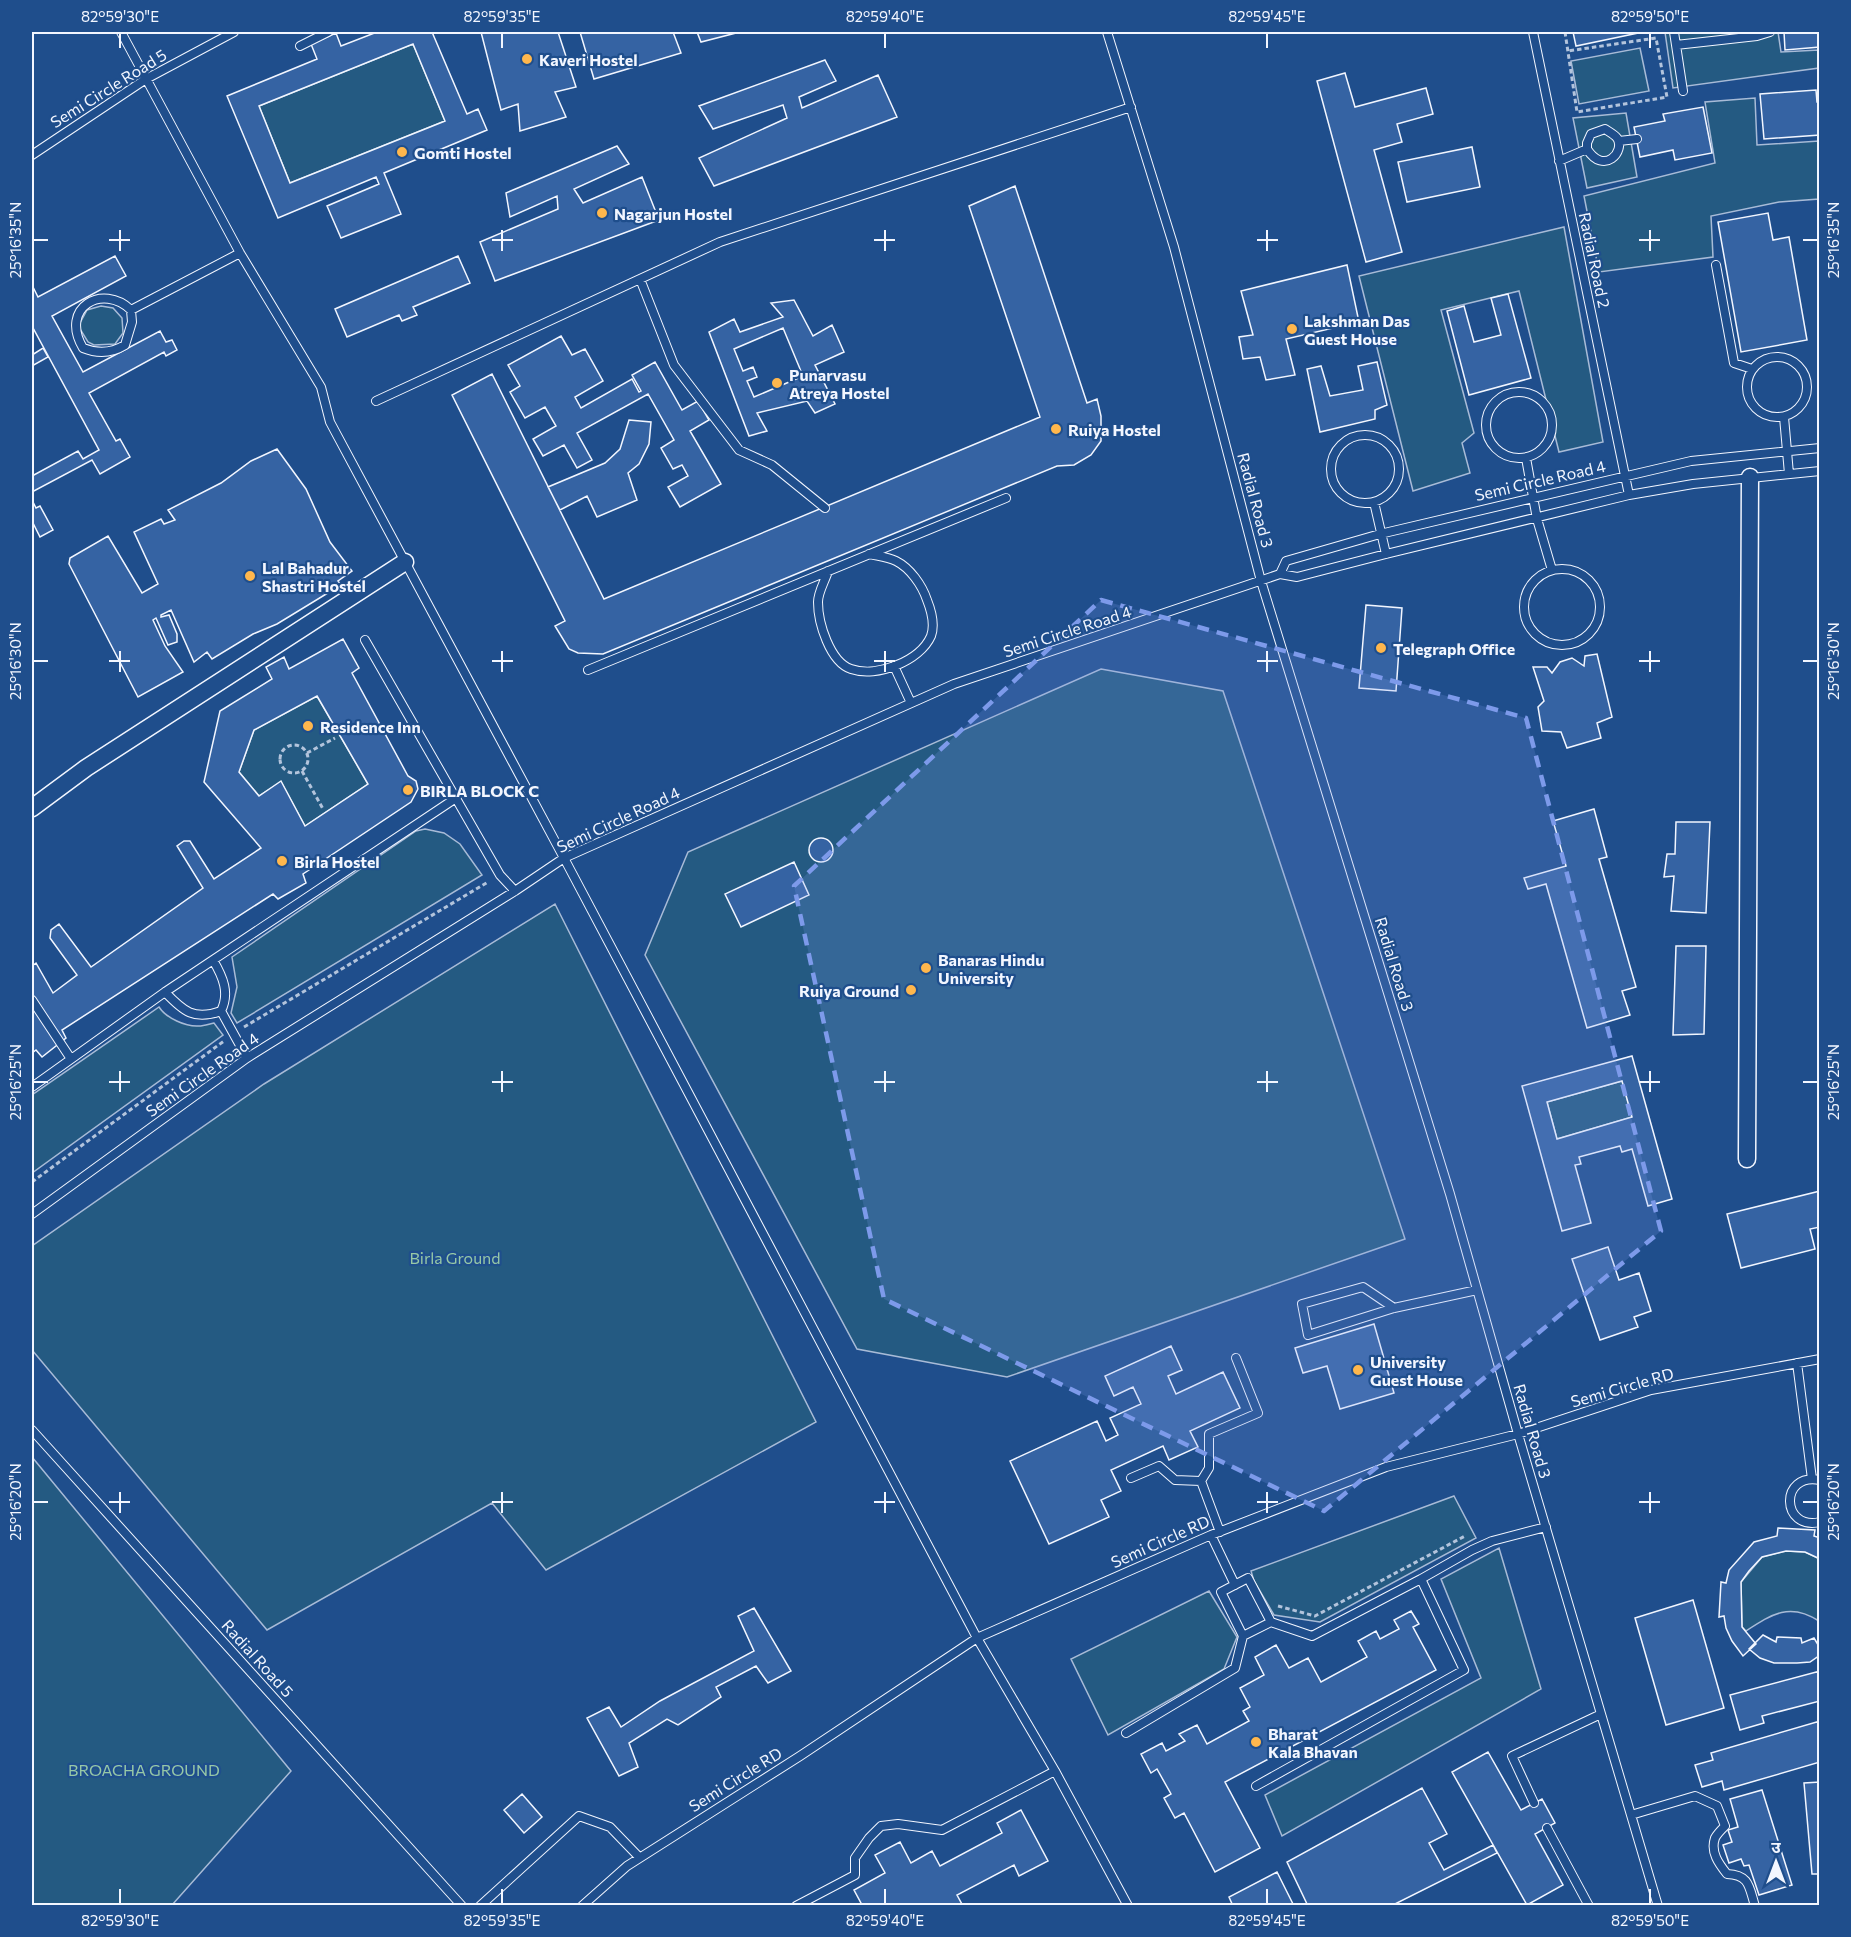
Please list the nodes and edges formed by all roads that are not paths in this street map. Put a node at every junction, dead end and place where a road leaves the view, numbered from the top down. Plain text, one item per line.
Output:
1 (121, 32) edge
2 (234, 32) edge
3 (328, 32) edge
4 (1107, 32) edge
5 (1533, 32) edge
6 (1674, 32) edge
7 (1770, 32) edge
8 (1676, 45) junction
9 (300, 46) dead end
10 (146, 79) junction
11 (1683, 91) dead end
12 (1131, 107) junction
13 (1636, 139) dead end
14 (1619, 141) junction
15 (1587, 149) junction
16 (32, 155) edge
17 (1559, 161) junction
18 (240, 254) junction
19 (1716, 265) dead end
20 (640, 279) junction
21 (131, 310) junction
22 (1752, 369) junction
23 (376, 401) dead end
24 (1784, 417) junction
25 (1820, 448) edge
26 (1787, 452) junction
27 (1526, 458) junction
28 (1820, 471) edge
29 (1789, 474) junction
30 (1625, 476) junction
31 (1750, 477) junction
32 (1629, 495) junction
33 (1532, 497) junction
34 (1006, 498) dead end
35 (1374, 502) junction
36 (825, 508) dead end
37 (1537, 519) junction
38 (1380, 534) junction
39 (869, 554) junction
40 (1386, 554) junction
41 (405, 562) junction
42 (1552, 570) junction
43 (828, 572) junction
44 (1280, 574) junction
45 (1262, 581) junction
46 (365, 640) dead end
47 (894, 666) junction
48 (588, 670) dead end
49 (911, 704) junction
50 (456, 798) junction
51 (32, 808) edge
52 (564, 858) junction
53 (515, 891) junction
54 (213, 960) junction
55 (165, 992) junction
56 (32, 1000) edge
57 (220, 1011) junction
58 (247, 1058) junction
59 (71, 1059) junction
60 (32, 1087) edge
61 (1748, 1159) dead end
62 (32, 1214) edge
63 (1477, 1290) junction
64 (1394, 1308) junction
65 (1236, 1358) dead end
66 (1820, 1359) edge
67 (1797, 1363) junction
68 (32, 1430) edge
69 (1518, 1434) junction
70 (1131, 1478) dead end
71 (1816, 1480) edge
72 (1201, 1481) junction
73 (1820, 1522) edge
74 (1546, 1527) junction
75 (1215, 1533) junction
76 (1421, 1579) junction
77 (1235, 1585) junction
78 (1271, 1622) junction
79 (1243, 1636) junction
80 (977, 1638) junction
81 (1601, 1714) junction
82 (1126, 1732) dead end
83 (1055, 1771) junction
84 (1256, 1786) dead end
85 (1534, 1803) dead end
86 (1631, 1815) junction
87 (1547, 1828) dead end
88 (639, 1857) junction
89 (462, 1905) edge
90 (480, 1905) edge
91 (582, 1905) edge
92 (796, 1905) edge
93 (1128, 1905) edge
94 (1589, 1905) edge
95 (1658, 1905) edge
96 (1755, 1905) edge

1 - 10 lane
2 - 10 lane, Semi Circle Road 5
3 - 9 lane
4 - 12 lane, Radial Road 3
5 - 17 lane, Radial Road 2
6 - 8 lane
7 - 8 lane
8 - 11 lane
10 - 16 lane, Semi Circle Road 5
10 - 18 lane
12 - 20 lane
12 - 45 lane, Radial Road 3
13 - 14 lane
14 - 15 lane
14 - 15 lane
15 - 17 lane
17 - 30 lane, Radial Road 2
18 - 21 lane
18 - 41 lane
19 - 22 lane
20 - 23 lane
20 - 36 lane
21 - 21 lane
22 - 24 lane
22 - 24 lane
24 - 26 lane
25 - 26 lane, Semi Circle Road 4
26 - 29 lane
26 - 30 lane, Semi Circle Road 4
27 - 27 lane
27 - 33 lane
28 - 29 lane, Semi Circle Road 4
29 - 31 lane, Semi Circle Road 4
30 - 32 lane, Radial Road 2
30 - 33 lane, Semi Circle Road 4
31 - 32 lane, Semi Circle Road 4
31 - 61 street
32 - 37 lane, Semi Circle Road 4
33 - 37 lane
33 - 38 lane, Semi Circle Road 4
34 - 39 lane
35 - 35 lane
35 - 38 lane
37 - 40 lane, Semi Circle Road 4
37 - 42 lane
38 - 40 lane
38 - 44 lane, Semi Circle Road 4
39 - 43 lane
39 - 47 lane
40 - 44 lane, Semi Circle Road 4
41 - 51 street
41 - 52 lane
42 - 42 lane
43 - 47 lane
43 - 48 lane
44 - 45 lane, Semi Circle Road 4
45 - 49 lane, Semi Circle Road 4
45 - 63 lane, Radial Road 3
46 - 50 lane
47 - 49 lane
49 - 52 lane, Semi Circle Road 4
50 - 53 lane
50 - 54 lane
52 - 53 lane, Semi Circle Road 4
52 - 80 lane
53 - 58 lane, Semi Circle Road 4
54 - 55 lane
54 - 57 lane
55 - 57 lane
55 - 59 lane
56 - 59 lane
57 - 58 lane
58 - 62 lane, Semi Circle Road 4
59 - 60 lane
63 - 64 lane
63 - 69 lane, Radial Road 3
64 - 64 lane
65 - 72 lane
66 - 67 lane, Semi Circle RD
67 - 69 lane, Semi Circle RD
67 - 71 lane
68 - 89 lane, Radial Road 5
69 - 74 lane, Radial Road 3
69 - 75 lane, Semi Circle RD
70 - 72 lane
71 - 73 lane
72 - 75 lane
74 - 76 lane
74 - 81 lane, Radial Road 3
75 - 77 lane
75 - 80 lane, Semi Circle RD
76 - 78 lane
76 - 84 lane
77 - 78 lane
77 - 79 lane
78 - 79 lane
79 - 82 lane
80 - 83 lane
80 - 88 lane, Semi Circle RD
81 - 85 lane
81 - 86 lane, Radial Road 3
83 - 92 lane
83 - 93 lane
86 - 95 lane, Radial Road 3
86 - 96 lane
87 - 94 lane
88 - 90 lane
88 - 91 lane, Semi Circle RD

